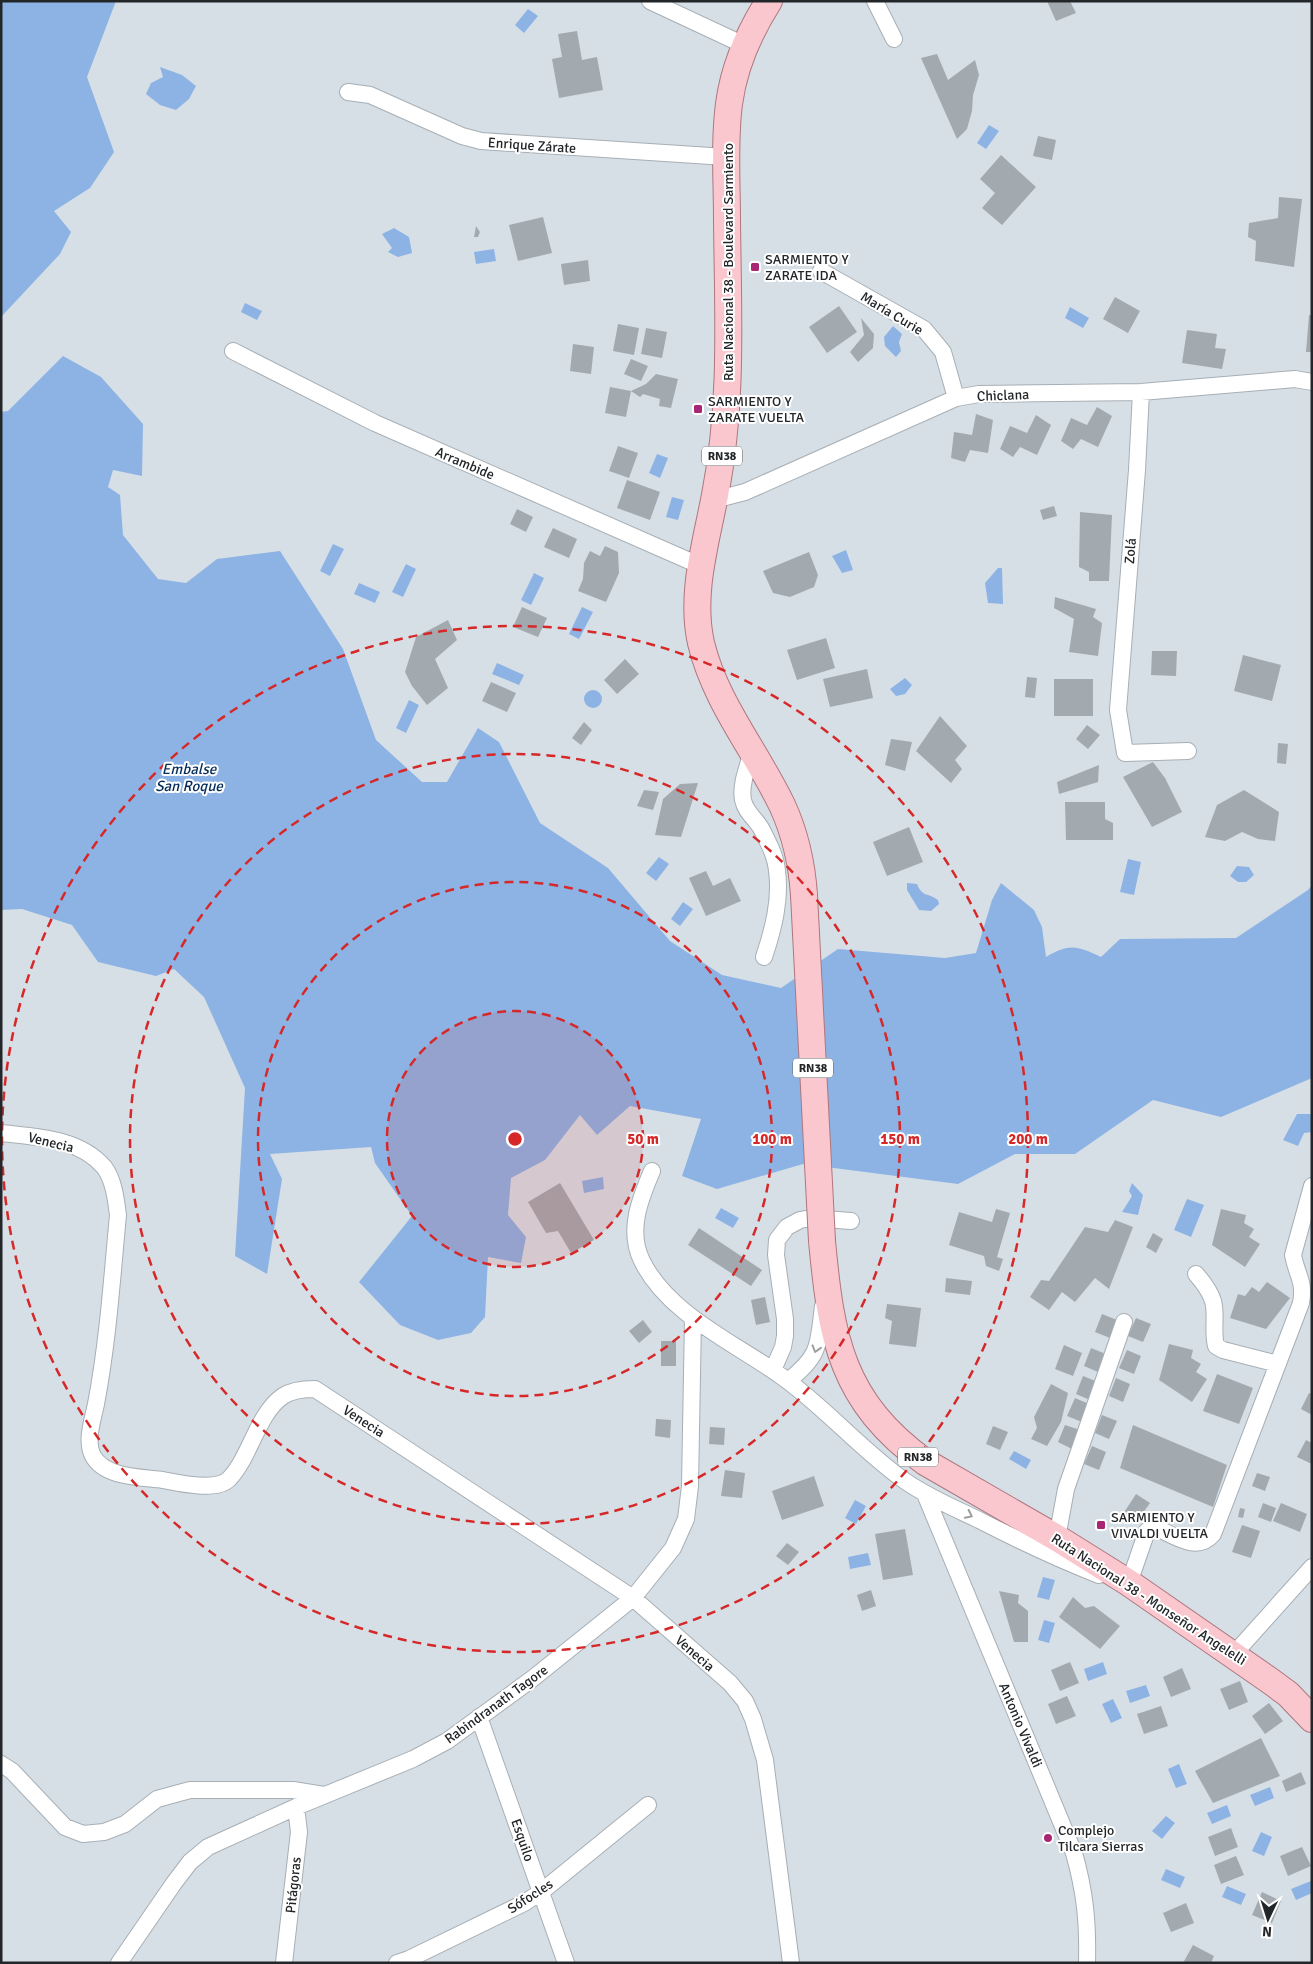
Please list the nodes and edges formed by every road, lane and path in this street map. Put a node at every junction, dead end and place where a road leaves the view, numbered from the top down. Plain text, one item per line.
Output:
1 (650, 1) edge
2 (769, 1) edge
3 (875, 1) edge
4 (894, 39) dead end
5 (744, 46) junction
6 (348, 92) dead end
7 (726, 158) junction
8 (821, 271) dead end
9 (234, 351) dead end
10 (1312, 382) edge
11 (1140, 392) junction
12 (956, 398) junction
13 (714, 500) junction
14 (701, 566) junction
15 (1188, 751) dead end
16 (752, 752) junction
17 (804, 895) joint
18 (764, 957) dead end
19 (1, 1133) edge
20 (652, 1171) dead end
21 (1312, 1186) edge
22 (851, 1221) dead end
23 (1196, 1274) dead end
24 (826, 1284) junction
25 (693, 1318) junction
26 (1124, 1322) dead end
27 (1278, 1364) junction
28 (773, 1370) junction
29 (788, 1381) junction
30 (925, 1494) junction
31 (1058, 1538) junction
32 (1312, 1567) edge
33 (1136, 1587) junction
34 (633, 1598) junction
35 (1234, 1654) junction
36 (479, 1718) junction
37 (1312, 1719) edge
38 (1, 1764) edge
39 (324, 1795) junction
40 (648, 1805) dead end
41 (296, 1807) junction
42 (541, 1892) junction
43 (122, 1961) edge
44 (284, 1963) edge
45 (397, 1963) edge
46 (566, 1963) edge
47 (791, 1963) edge
48 (1087, 1963) edge

1 - 5 street
2 - 5 main road, Ruta Nacional 38 - Boulevard Sarmiento / RN38
3 - 4 street
5 - 7 main road, Ruta Nacional 38 - Boulevard Sarmiento / RN38
6 - 7 street, Enrique Zárate
7 - 13 main road, Ruta Nacional 38 - Boulevard Sarmiento / RN38
8 - 12 street, María Curie
9 - 14 street, Arrambide
10 - 11 street, Chiclana
11 - 12 street, Chiclana
11 - 15 street, Zolá
12 - 13 street, Chiclana
13 - 14 main road, Ruta Nacional 38 - Boulevard Sarmiento / RN38
14 - 16 main road, Ruta Nacional 38 - Boulevard Sarmiento / RN38
16 - 17 main road, Ruta Nacional 38 - Boulevard Sarmiento / RN38
16 - 18 street
17 - 24 main road, Ruta Nacional 38 - Monseñor Angelelli / RN38, bridge
19 - 34 street, Venecia
20 - 25 street
21 - 27 street
22 - 28 street
23 - 27 street
24 -> 29 street
24 - 31 main road, Ruta Nacional 38 - Monseñor Angelelli / RN38
25 - 28 street
25 - 34 street, Rabindranath Tagore
26 - 31 street
27 - 33 street
28 - 29 street
29 - 30 street
30 -> 33 street
30 - 48 street, Antonio Vivaldi
31 - 33 main road, Ruta Nacional 38 - Monseñor Angelelli / RN38
32 - 35 street
33 - 35 main road, Ruta Nacional 38 - Monseñor Angelelli / RN38
34 - 36 street, Rabindranath Tagore
34 - 47 street, Venecia
35 - 37 main road, Ruta Nacional 38 - Monseñor Angelelli / RN38
36 - 39 street, Rabindranath Tagore
36 - 42 street, Esquilo
38 - 39 street
39 - 41 street, Rabindranath Tagore
40 - 42 street, Sófocles
41 - 43 street, Rabindranath Tagore
41 - 44 street, Pitágoras
42 - 45 street, Sófocles
42 - 46 street, Esquilo

